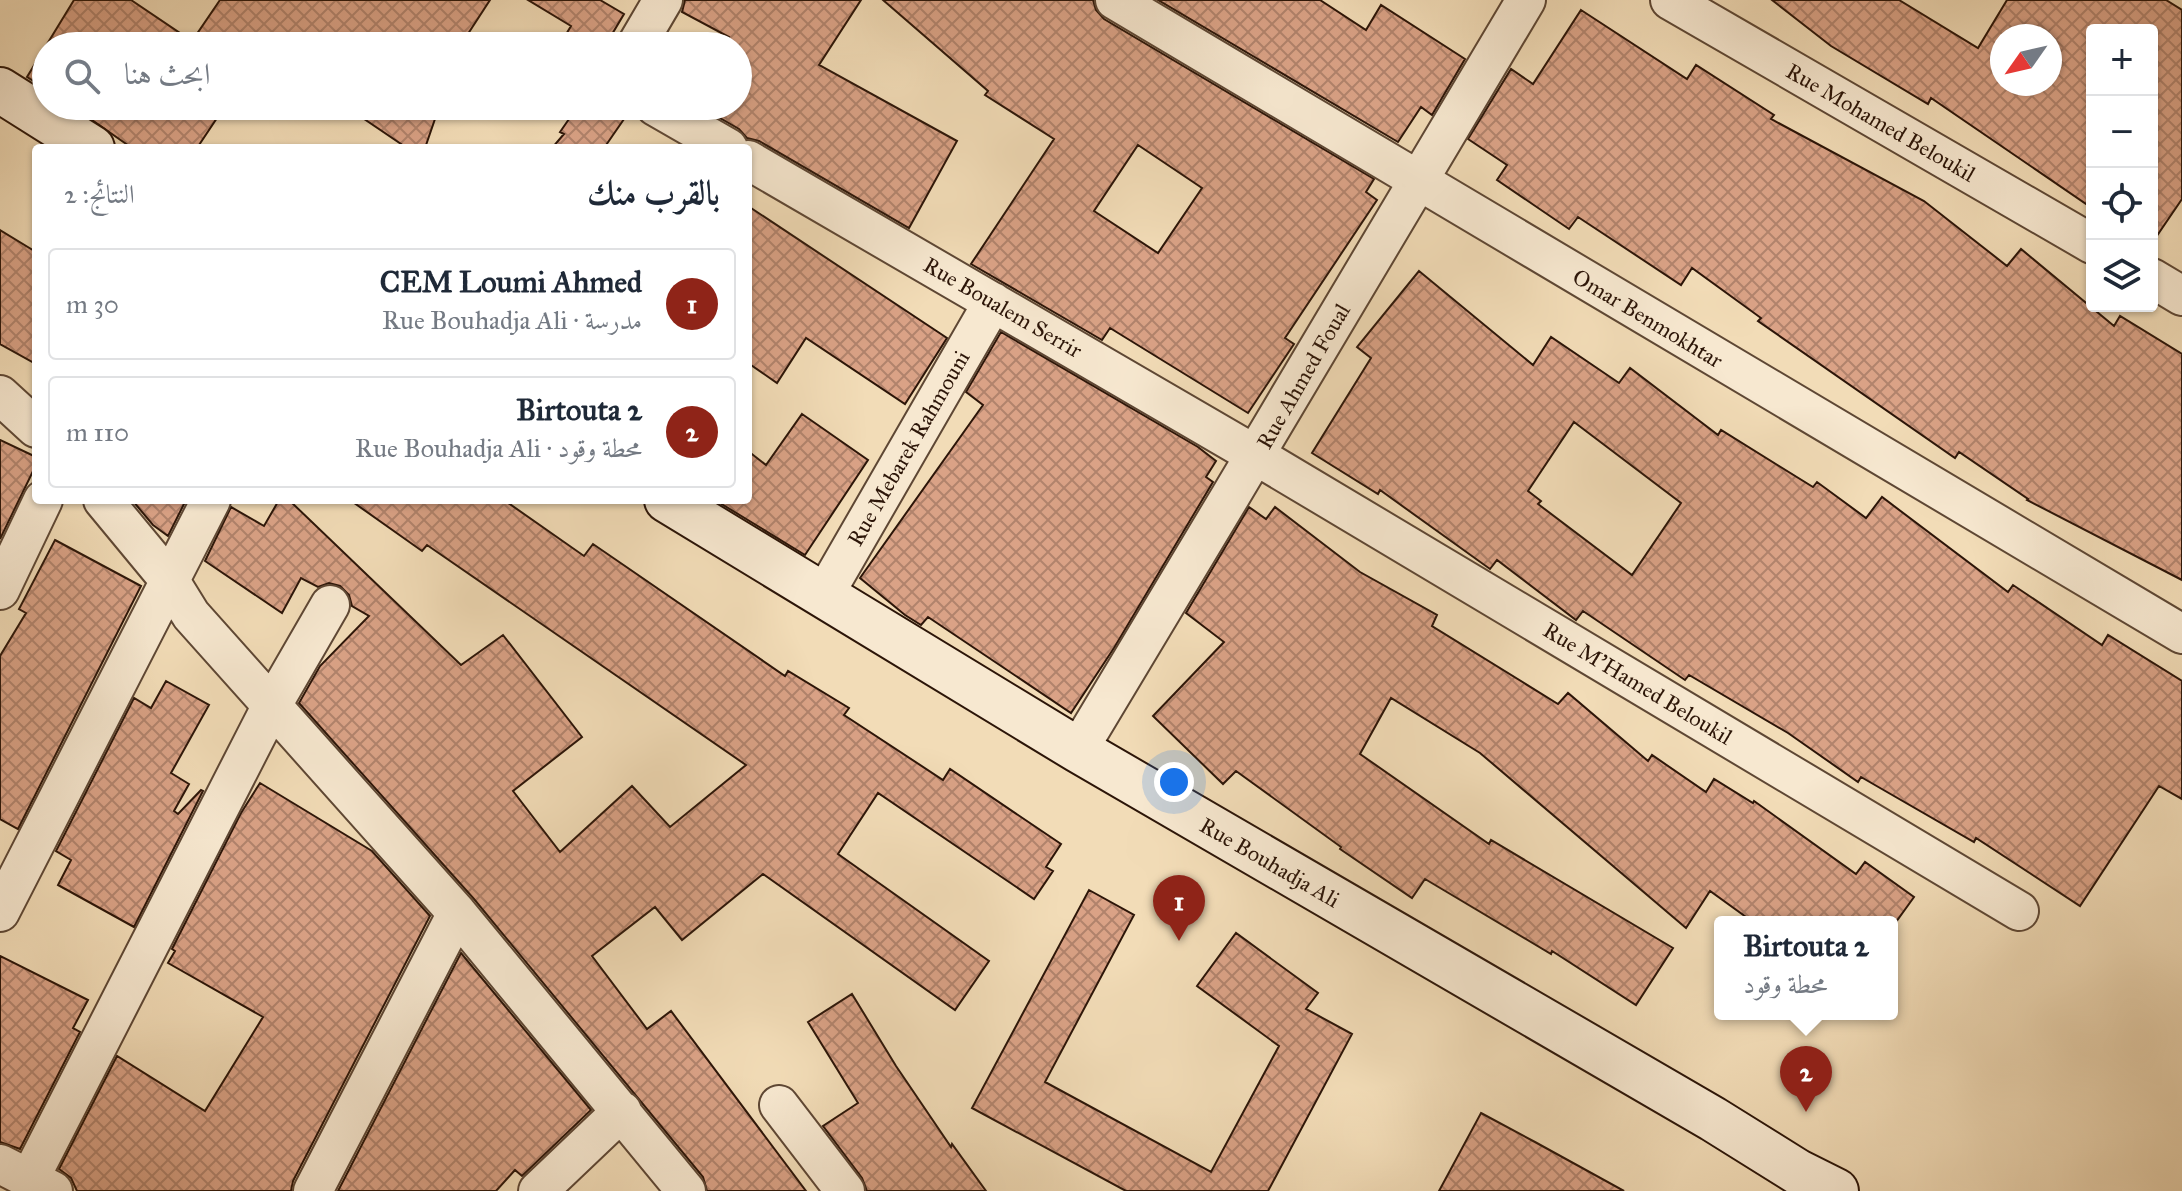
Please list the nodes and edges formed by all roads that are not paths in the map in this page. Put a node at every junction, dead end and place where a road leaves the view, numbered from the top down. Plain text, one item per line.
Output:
1 (663, 0) edge
2 (1115, 0) edge
3 (1526, 0) edge
4 (1670, 0) edge
5 (644, 32) edge
6 (0, 90) edge
7 (32, 110) edge
8 (48, 120) edge
9 (679, 120) edge
10 (86, 144) edge
11 (721, 144) edge
12 (752, 162) edge
13 (1417, 180) junction
14 (2086, 241) edge
15 (2158, 282) edge
16 (2182, 296) edge
17 (993, 302) junction
18 (0, 395) edge
19 (32, 424) edge
20 (1257, 456) junction
21 (40, 504) edge
22 (106, 504) edge
23 (209, 504) edge
24 (674, 504) edge
25 (11, 539) edge
26 (170, 581) junction
27 (0, 590) edge
28 (824, 595) junction
29 (330, 605) dead end
30 (2182, 634) edge
31 (271, 707) junction
32 (1078, 750) junction
33 (2019, 911) dead end
34 (0, 912) edge
35 (457, 913) junction
36 (779, 1105) dead end
37 (622, 1111) junction
38 (28, 1177) edge
39 (1792, 1181) edge
40 (313, 1191) edge
41 (538, 1191) edge
42 (686, 1191) edge
43 (845, 1191) edge
44 (1836, 1191) edge

1 - 5 street
2 - 13 street, Omar Benmokhtar
3 - 13 street, Rue Ahmed Foual
4 - 14 street, Rue Mohamed Beloukil
6 - 7 main road
8 - 10 main road
9 - 11 street
12 - 17 street, Rue Boualem Serrir
13 - 20 street, Rue Ahmed Foual
13 - 30 street, Omar Benmokhtar
15 - 16 street
17 - 20 street, Rue Boualem Serrir
17 - 28 street, Rue Mebarek Rahmouni
18 - 19 street
20 - 32 street, Rue Ahmed Foual
20 - 33 street, Rue M'Hamed Beloukil
21 - 25 street
22 - 26 street
23 - 26 street
24 - 28 main road, Rue Bouhadja Ali
25 - 27 street
26 - 31 street
26 - 34 street
28 - 32 main road, Rue Bouhadja Ali
29 - 31 street
31 - 35 street
31 - 38 street
32 - 39 main road, Rue Bouhadja Ali
35 - 37 street
35 - 40 street
36 - 43 street
37 - 41 street
37 - 42 street
39 - 44 main road, Rue Bouhadja Ali

